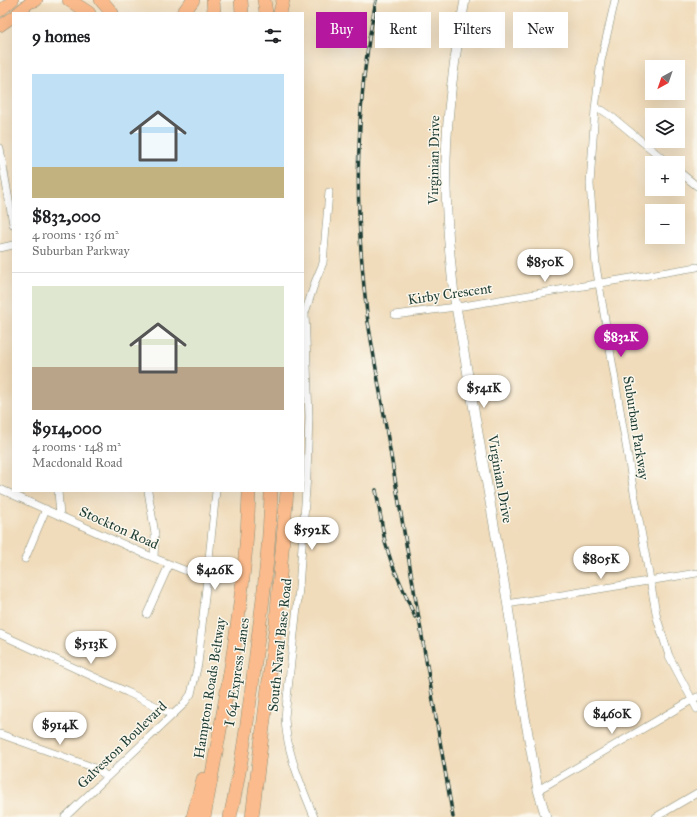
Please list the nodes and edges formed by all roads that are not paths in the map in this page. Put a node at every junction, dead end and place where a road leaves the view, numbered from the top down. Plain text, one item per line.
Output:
1 (13, 0) edge
2 (34, 0) edge
3 (69, 0) edge
4 (82, 0) edge
5 (101, 0) edge
6 (193, 0) edge
7 (212, 0) edge
8 (240, 0) edge
9 (264, 0) edge
10 (283, 0) edge
11 (465, 0) edge
12 (616, 0) edge
13 (0, 11) edge
14 (19, 12) edge
15 (88, 12) edge
16 (89, 12) edge
17 (111, 12) edge
18 (184, 12) edge
19 (214, 12) edge
20 (242, 12) edge
21 (266, 12) edge
22 (280, 12) edge
23 (12, 18) edge
24 (0, 26) edge
25 (595, 109) junction
26 (0, 148) edge
27 (660, 156) edge
28 (685, 177) edge
29 (697, 186) edge
30 (329, 192) dead end
31 (12, 218) edge
32 (12, 245) edge
33 (0, 248) edge
34 (697, 267) edge
35 (599, 283) junction
36 (456, 307) junction
37 (395, 315) dead end
38 (0, 489) edge
39 (58, 492) edge
40 (148, 492) edge
41 (216, 492) edge
42 (249, 492) edge
43 (271, 492) edge
44 (287, 492) edge
45 (46, 509) junction
46 (60, 516) junction
47 (154, 558) junction
48 (25, 559) dead end
49 (244, 561) junction
50 (169, 564) junction
51 (697, 573) edge
52 (207, 579) junction
53 (650, 581) junction
54 (507, 604) junction
55 (147, 614) dead end
56 (0, 634) edge
57 (694, 698) edge
58 (697, 709) edge
59 (172, 714) junction
60 (0, 734) edge
61 (244, 738) junction
62 (107, 777) junction
63 (538, 790) junction
64 (697, 793) edge
65 (69, 816) edge
66 (193, 817) edge
67 (204, 817) edge
68 (227, 817) edge
69 (230, 817) edge
70 (252, 817) edge
71 (314, 817) edge
72 (546, 817) edge
73 (656, 817) edge

1 - 13 main road
2 - 14 main road
3 - 15 highway
4 - 16 highway
5 - 17 highway
6 - 18 highway
7 - 19 highway
8 - 20 highway
9 - 21 highway
10 - 22 highway
11 - 36 street, Virginian Drive
12 - 25 street, Suburban Parkway
23 - 24 main road
25 - 27 street
25 - 35 street, Suburban Parkway
26 - 31 street
28 - 29 street
30 - 71 street, South Naval Base Road
32 - 33 street
34 - 35 street, Kirby Crescent
35 - 36 street, Kirby Crescent
35 - 53 street, Suburban Parkway
36 - 37 street, Kirby Crescent
36 - 54 street, Virginian Drive
38 - 45 street, Stockton Road
39 - 46 street
40 - 47 street
41 - 52 street
42 - 49 highway, Hampton Roads Beltway
43 - 61 highway, I 64 Express Lanes
44 - 70 highway
45 - 46 street, Stockton Road
45 - 48 street
46 - 47 street, Stockton Road
47 - 50 street, Stockton Road
49 - 66 highway
49 - 67 highway, Hampton Roads Beltway
50 - 52 street, Stockton Road
50 - 55 street
51 - 53 street
52 - 59 street, Galveston Boulevard
53 - 54 street
53 - 57 street, Suburban Parkway
54 - 63 street, Virginian Drive
56 - 59 street
57 - 58 street, Suburban Parkway
57 - 63 street
59 - 62 street, Galveston Boulevard
60 - 62 street
61 - 68 highway
61 - 69 highway
62 - 65 street, Galveston Boulevard
63 - 72 street, Virginian Drive
64 - 73 street

